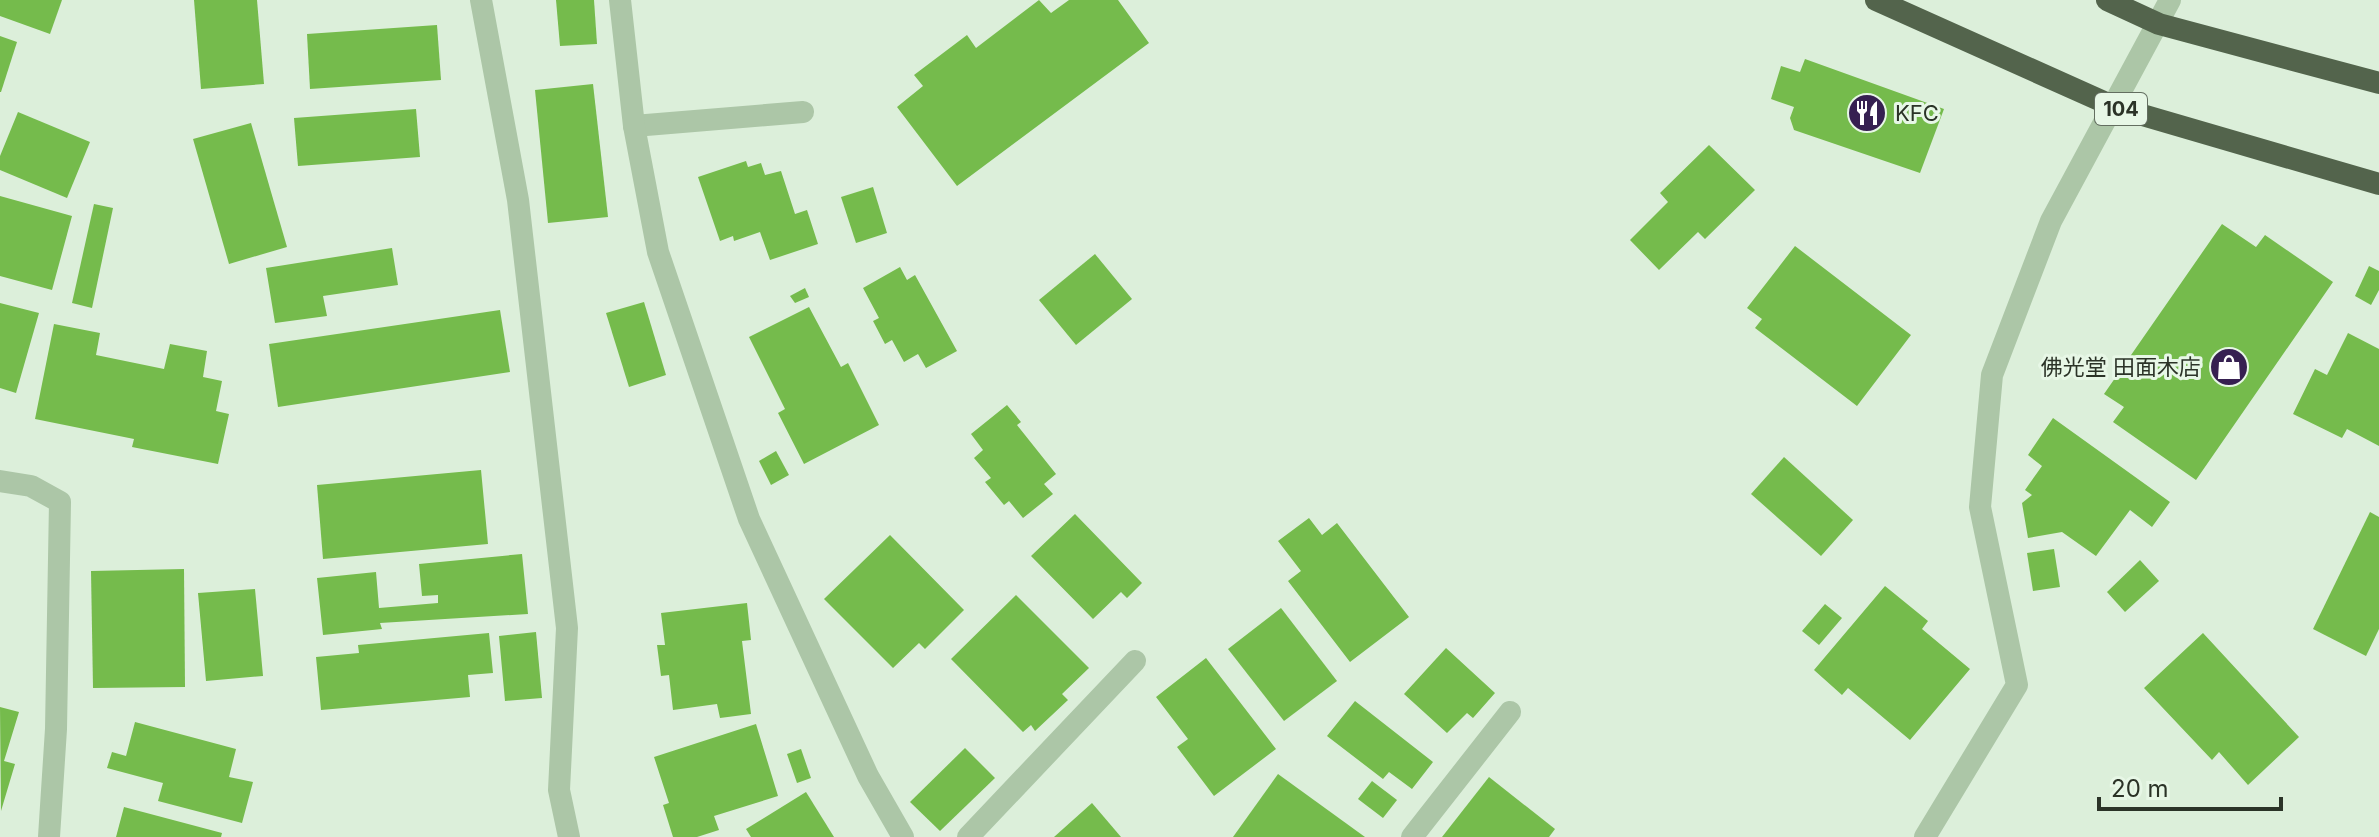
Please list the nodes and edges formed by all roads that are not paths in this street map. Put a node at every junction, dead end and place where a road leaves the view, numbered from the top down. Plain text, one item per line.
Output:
1 (481, 0) edge
2 (620, 0) edge
3 (1876, 0) edge
4 (2107, 0) edge
5 (2170, 0) edge
6 (2159, 24) junction
7 (2379, 83) edge
8 (2115, 107) junction
9 (803, 112) dead end
10 (634, 126) junction
11 (2379, 184) edge
12 (0, 481) edge
13 (1135, 661) dead end
14 (1510, 712) dead end
15 (49, 837) edge
16 (569, 837) edge
17 (903, 837) edge
18 (968, 837) edge
19 (1412, 837) edge
20 (1925, 837) edge

1 - 16 street
2 - 10 street
3 - 8 highway, 104
4 - 6 highway
5 - 6 street
6 - 7 highway
6 - 8 street
8 - 11 highway, 104
8 - 20 street
9 - 10 street
10 - 17 street
12 - 15 street
13 - 18 street
14 - 19 street

